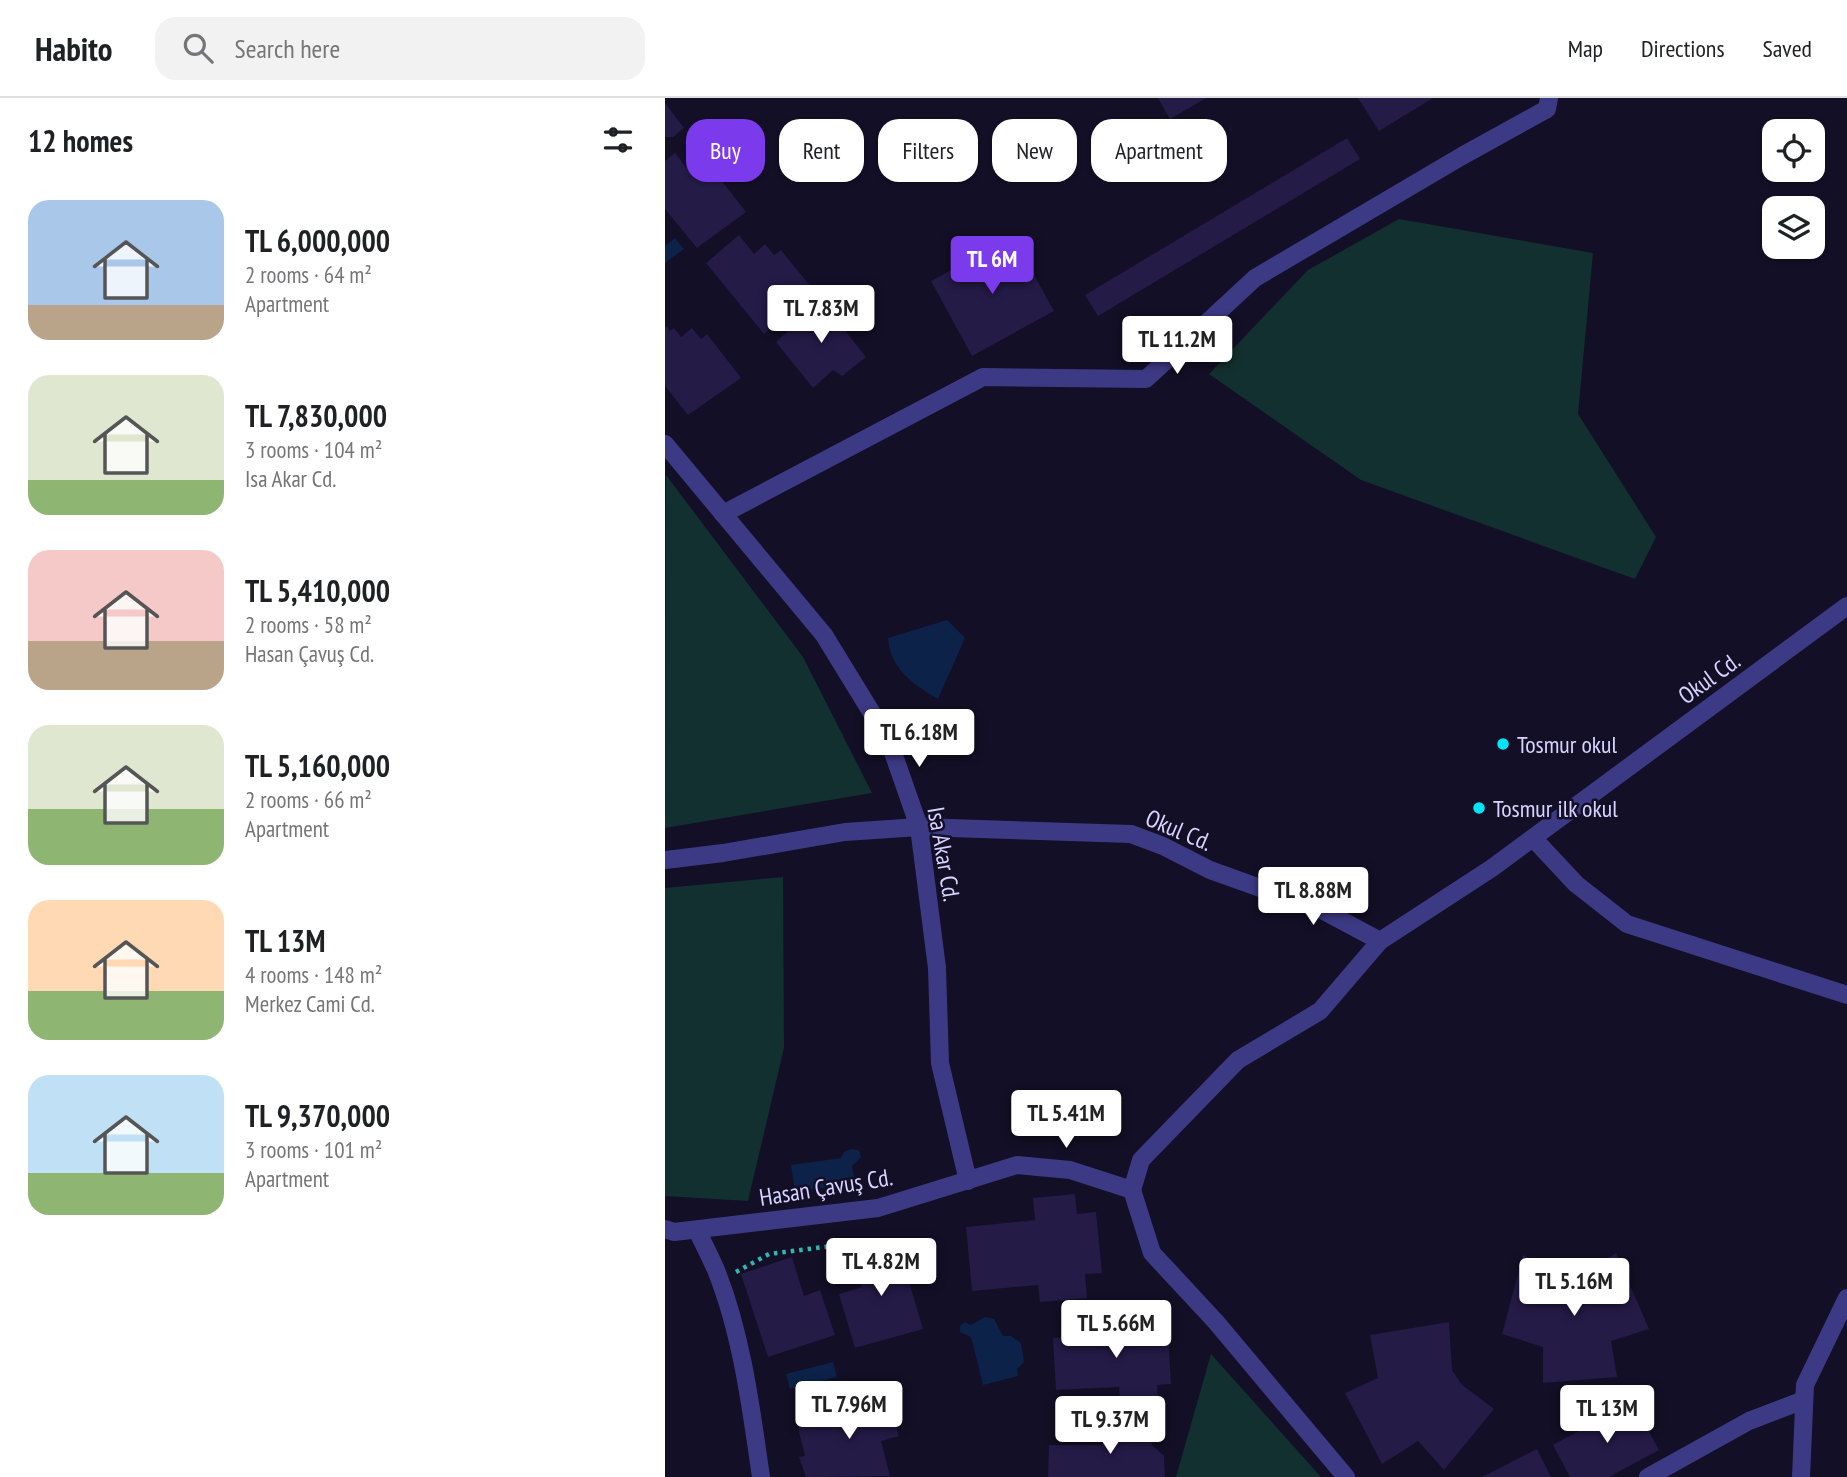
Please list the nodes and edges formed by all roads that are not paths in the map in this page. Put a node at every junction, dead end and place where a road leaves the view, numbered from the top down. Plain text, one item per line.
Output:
1 (1549, 98) edge
2 (667, 450) edge
3 (723, 514) junction
4 (1847, 606) edge
5 (919, 827) junction
6 (1534, 838) junction
7 (665, 860) edge
8 (1380, 941) junction
9 (1847, 995) edge
10 (968, 1181) junction
11 (1132, 1190) junction
12 (665, 1229) edge
13 (697, 1230) junction
14 (1847, 1297) edge
15 (1804, 1400) junction
16 (761, 1477) edge
17 (1346, 1477) edge
18 (1648, 1477) edge
19 (1801, 1477) edge

1 - 3 street
2 - 3 street, Isa Akar Cd.
3 - 5 street, Isa Akar Cd.
4 - 6 street, Okul Cd.
5 - 7 street, Okul Cd.
5 - 8 street, Okul Cd.
5 - 10 street, Isa Akar Cd.
6 - 8 street, Okul Cd.
6 - 9 street
8 - 11 street
10 - 11 street, Hasan Çavuş Cd.
10 - 13 street, Hasan Çavuş Cd.
11 - 17 street
12 - 13 street, Hasan Çavuş Cd.
13 - 16 street
14 - 15 street
15 - 18 street
15 - 19 street

